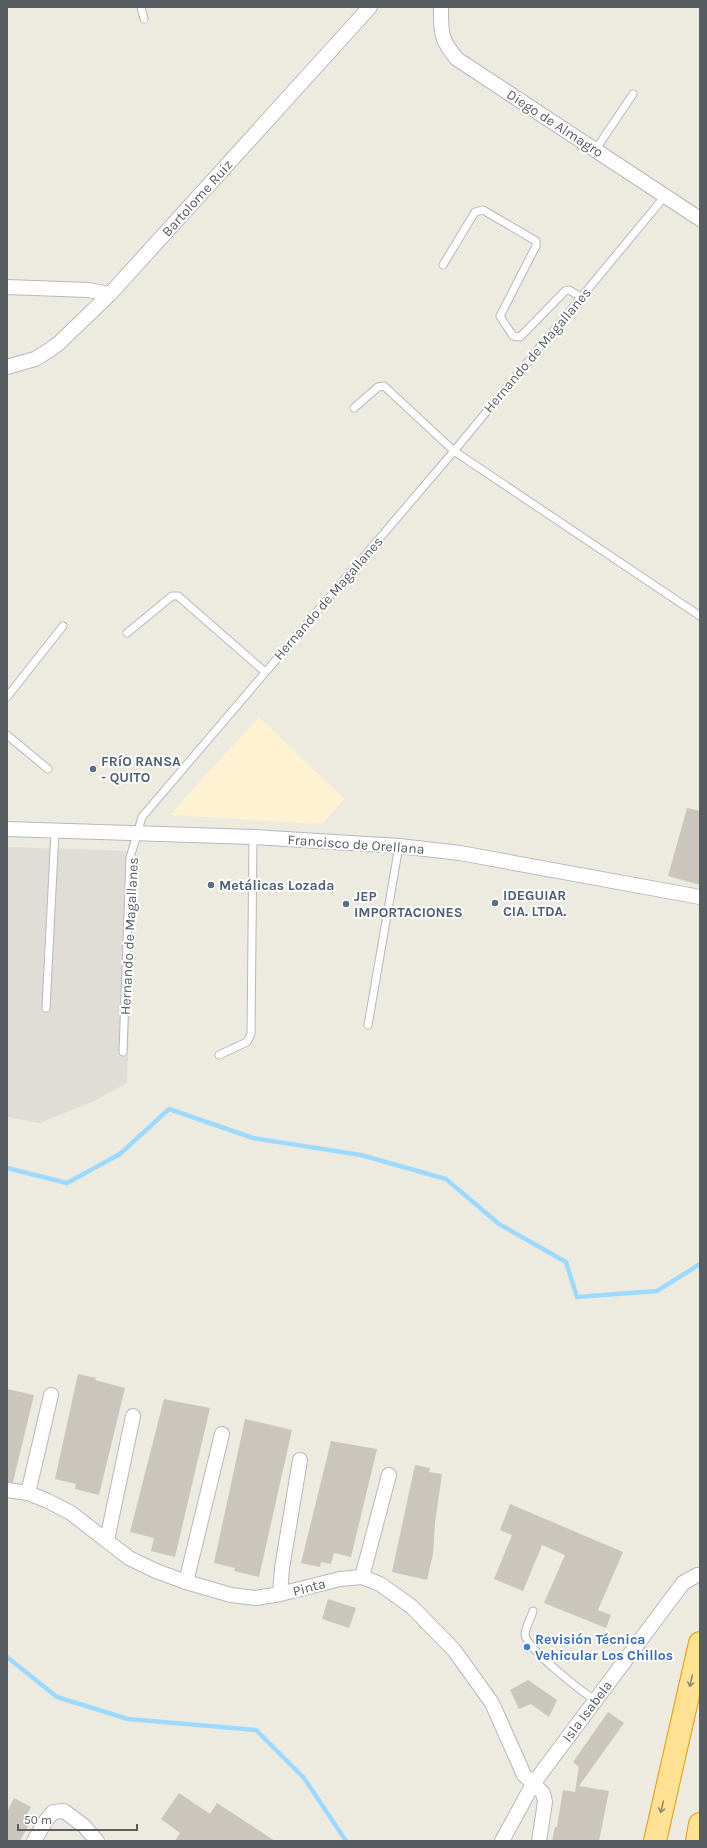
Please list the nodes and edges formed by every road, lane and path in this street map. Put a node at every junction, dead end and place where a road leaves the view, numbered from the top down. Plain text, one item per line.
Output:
1 (141, 7) edge
2 (370, 7) edge
3 (441, 7) edge
4 (144, 19) dead end
5 (633, 94) dead end
6 (596, 149) junction
7 (665, 196) junction
8 (700, 219) edge
9 (443, 265) dead end
10 (7, 287) edge
11 (110, 294) junction
12 (581, 297) junction
13 (7, 367) edge
14 (354, 408) dead end
15 (454, 451) junction
16 (700, 616) edge
17 (63, 626) dead end
18 (127, 634) dead end
19 (265, 672) junction
20 (7, 697) edge
21 (7, 735) edge
22 (48, 769) dead end
23 (7, 830) edge
24 (55, 831) junction
25 (138, 834) junction
26 (253, 837) junction
27 (399, 846) junction
28 (700, 897) edge
29 (46, 1008) dead end
30 (368, 1025) dead end
31 (123, 1052) dead end
32 (220, 1056) dead end
33 (51, 1395) dead end
34 (133, 1416) dead end
35 (222, 1434) dead end
36 (300, 1460) dead end
37 (389, 1475) dead end
38 (7, 1490) edge
39 (28, 1494) junction
40 (107, 1540) junction
41 (700, 1575) edge
42 (362, 1577) junction
43 (186, 1582) junction
44 (280, 1594) junction
45 (533, 1611) dead end
46 (700, 1643) edge
47 (594, 1700) junction
48 (533, 1784) junction
49 (700, 1824) edge
50 (34, 1841) edge
51 (97, 1841) edge
52 (502, 1841) edge
53 (539, 1841) edge
54 (655, 1841) edge
55 (696, 1841) edge

1 - 4 lane
2 - 11 street, Bartolome Ruiz
3 - 6 street, Diego de Almagro
5 - 6 lane
6 - 7 street, Diego de Almagro
7 - 8 street, Diego de Almagro
7 - 12 lane, Hernando de Magallanes
9 - 12 lane
10 - 11 street
11 - 13 street, Bartolome Ruiz
12 - 15 lane, Hernando de Magallanes
14 - 15 lane
15 - 16 lane
15 - 19 lane, Hernando de Magallanes
17 - 20 lane
18 - 19 lane
19 - 25 lane, Hernando de Magallanes
21 - 22 lane
23 - 24 street, Francisco de Orellana
24 - 25 street, Francisco de Orellana
24 - 29 lane
25 - 26 street, Francisco de Orellana
25 - 31 lane, Hernando de Magallanes
26 - 27 street, Francisco de Orellana
26 - 32 lane
27 - 28 street, Francisco de Orellana
27 - 30 lane
33 - 39 street
34 - 40 street
35 - 43 street
36 - 44 street
37 - 42 street
38 - 39 street, Pinta
39 - 40 street, Pinta
40 - 43 street, Pinta
41 - 47 street, Isla Isabela
42 - 44 street, Pinta
42 - 48 street, Pinta
43 - 44 street, Pinta
45 - 47 lane
46 -> 54 highway
47 - 48 street, Isla Isabela
48 - 52 street, Isla Isabela
48 - 53 street, Pinta
49 - 55 highway
50 - 51 street

